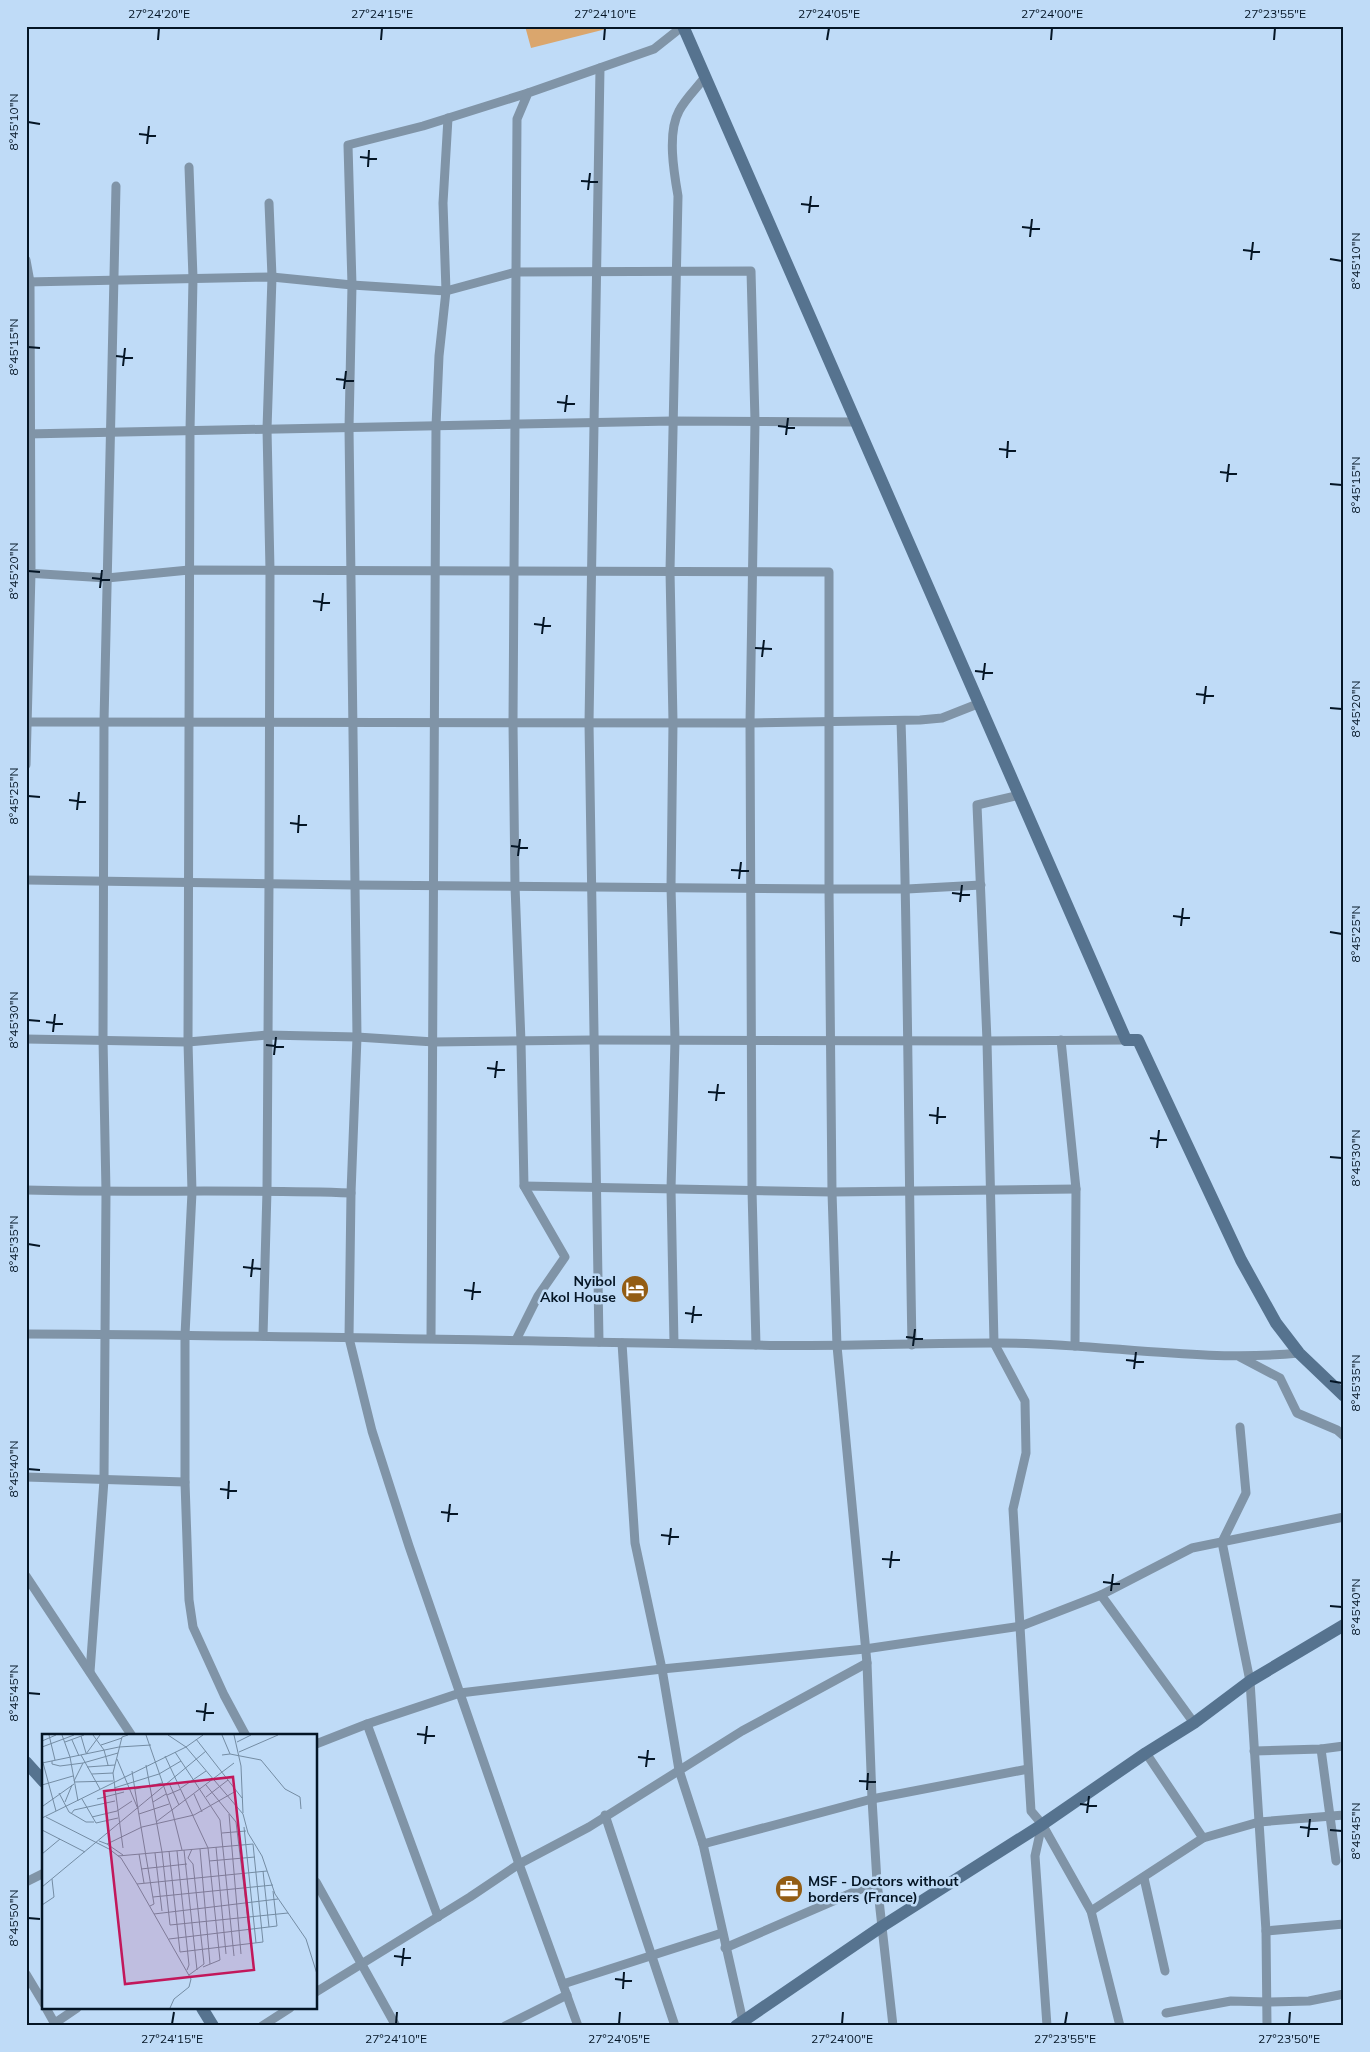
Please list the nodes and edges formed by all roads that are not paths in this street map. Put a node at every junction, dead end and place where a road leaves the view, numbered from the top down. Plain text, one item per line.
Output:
1 (684, 26) edge
2 (600, 68) junction
3 (705, 77) junction
4 (528, 93) junction
5 (448, 118) junction
6 (189, 167) dead end
7 (116, 186) dead end
8 (269, 203) dead end
9 (26, 260) edge
10 (597, 270) junction
11 (676, 270) junction
12 (516, 272) junction
13 (272, 277) junction
14 (193, 278) junction
15 (114, 281) junction
16 (28, 282) edge
17 (352, 285) junction
18 (446, 292) junction
19 (672, 421) junction
20 (755, 421) junction
21 (856, 422) junction
22 (594, 423) junction
23 (516, 425) junction
24 (436, 426) junction
25 (349, 428) junction
26 (267, 429) junction
27 (190, 431) junction
28 (109, 433) junction
29 (29, 434) edge
30 (189, 570) junction
31 (270, 570) junction
32 (351, 570) junction
33 (435, 570) junction
34 (514, 570) junction
35 (592, 570) junction
36 (670, 571) junction
37 (752, 571) junction
38 (29, 573) edge
39 (108, 578) junction
40 (980, 703) junction
41 (901, 721) junction
42 (26, 722) edge
43 (104, 722) junction
44 (188, 722) junction
45 (270, 722) junction
46 (352, 722) junction
47 (673, 722) junction
48 (828, 722) junction
49 (433, 723) junction
50 (513, 723) junction
51 (589, 723) junction
52 (750, 723) junction
53 (26, 765) edge
54 (1020, 795) junction
55 (26, 880) edge
56 (103, 881) junction
57 (189, 883) junction
58 (269, 883) junction
59 (432, 885) junction
60 (981, 885) junction
61 (354, 886) junction
62 (515, 886) junction
63 (592, 886) junction
64 (671, 887) junction
65 (750, 888) junction
66 (829, 889) junction
67 (907, 889) junction
68 (267, 1035) junction
69 (357, 1037) junction
70 (26, 1039) edge
71 (103, 1039) junction
72 (593, 1040) junction
73 (675, 1040) junction
74 (752, 1040) junction
75 (831, 1040) junction
76 (907, 1040) junction
77 (1061, 1040) junction
78 (1126, 1040) junction
79 (987, 1041) junction
80 (188, 1042) junction
81 (434, 1042) junction
82 (521, 1042) junction
83 (524, 1186) junction
84 (596, 1186) junction
85 (671, 1189) junction
86 (1076, 1189) junction
87 (26, 1190) edge
88 (266, 1190) junction
89 (752, 1190) junction
90 (990, 1191) junction
91 (106, 1192) junction
92 (192, 1192) junction
93 (832, 1192) junction
94 (909, 1192) junction
95 (351, 1193) junction
96 (26, 1334) edge
97 (104, 1334) junction
98 (185, 1335) junction
99 (263, 1336) junction
100 (349, 1338) junction
101 (432, 1338) junction
102 (516, 1340) junction
103 (598, 1342) junction
104 (622, 1343) junction
105 (674, 1343) junction
106 (994, 1343) junction
107 (756, 1345) junction
108 (912, 1345) junction
109 (837, 1346) junction
110 (1075, 1346) junction
111 (1299, 1353) junction
112 (1240, 1357) junction
113 (1344, 1396) edge
114 (1240, 1427) dead end
115 (1344, 1436) edge
116 (26, 1477) edge
117 (104, 1480) junction
118 (185, 1482) junction
119 (1344, 1517) edge
120 (1222, 1542) junction
121 (26, 1576) edge
122 (1101, 1594) junction
123 (1344, 1625) edge
124 (1021, 1626) junction
125 (865, 1649) junction
126 (867, 1663) junction
127 (662, 1669) junction
128 (90, 1672) junction
129 (1250, 1681) junction
130 (460, 1693) junction
131 (1194, 1723) junction
132 (367, 1724) junction
133 (131, 1734) edge
134 (245, 1734) edge
135 (318, 1743) edge
136 (1344, 1746) edge
137 (1321, 1750) junction
138 (1254, 1751) junction
139 (1146, 1753) junction
140 (26, 1762) edge
141 (679, 1770) junction
142 (1028, 1770) junction
143 (42, 1780) edge
144 (872, 1799) junction
145 (605, 1815) junction
146 (1344, 1815) edge
147 (1329, 1816) junction
148 (1259, 1822) junction
149 (1042, 1824) junction
150 (1203, 1838) junction
151 (703, 1844) junction
152 (1336, 1861) dead end
153 (519, 1864) junction
154 (42, 1874) edge
155 (1144, 1878) junction
156 (26, 1882) edge
157 (877, 1882) junction
158 (318, 1885) edge
159 (1091, 1911) junction
160 (438, 1917) junction
161 (1344, 1924) edge
162 (881, 1927) junction
163 (1266, 1931) junction
164 (722, 1933) junction
165 (726, 1948) junction
166 (651, 1955) junction
167 (363, 1963) junction
168 (1165, 1971) dead end
169 (26, 1974) edge
170 (563, 1984) junction
171 (318, 1991) edge
172 (1344, 1994) edge
173 (567, 1995) junction
174 (42, 2001) edge
175 (1267, 2002) junction
176 (47, 2010) edge
177 (75, 2010) edge
178 (203, 2010) edge
179 (287, 2010) edge
180 (1166, 2014) dead end
181 (56, 2024) edge
182 (741, 2024) edge
183 (213, 2026) edge
184 (262, 2026) edge
185 (396, 2026) edge
186 (505, 2026) edge
187 (578, 2026) edge
188 (675, 2026) edge
189 (893, 2026) edge
190 (1047, 2026) edge
191 (1120, 2026) edge
192 (1267, 2026) edge

1 - 2 street
1 - 3 street
2 - 4 street
2 - 10 street
3 - 11 street
3 - 21 street
4 - 5 street
4 - 12 street
5 - 17 street
5 - 18 street
6 - 14 street
7 - 15 street
8 - 13 street
9 - 16 street
10 - 11 street
10 - 12 street
10 - 22 street
11 - 19 street
11 - 20 street
12 - 18 street
12 - 23 street
13 - 14 street
13 - 17 street
13 - 26 street
14 - 15 street
14 - 27 street
15 - 16 street
15 - 28 street
16 - 29 street
17 - 18 street
17 - 25 street
18 - 24 street
19 - 20 street
19 - 22 street
19 - 36 street
20 - 21 street
20 - 37 street
21 - 40 street
22 - 23 street
22 - 35 street
23 - 24 street
23 - 34 street
24 - 25 street
24 - 33 street
25 - 26 street
25 - 32 street
26 - 27 street
26 - 31 street
27 - 28 street
27 - 30 street
28 - 29 street
28 - 39 street
29 - 38 street
30 - 31 street
30 - 39 street
30 - 44 street
31 - 32 street
31 - 45 street
32 - 33 street
32 - 46 street
33 - 34 street
33 - 49 street
34 - 35 street
34 - 50 street
35 - 36 street
35 - 51 street
36 - 37 street
36 - 47 street
37 - 48 street
37 - 52 street
38 - 39 street
38 - 42 street
39 - 43 street
40 - 41 street
40 - 54 street
41 - 48 street
41 - 67 street
42 - 43 street
42 - 53 street
43 - 44 street
43 - 56 street
44 - 45 street
44 - 57 street
45 - 46 street
45 - 58 street
46 - 49 street
46 - 61 street
47 - 51 street
47 - 52 street
47 - 64 street
48 - 52 street
48 - 66 street
49 - 50 street
49 - 59 street
50 - 51 street
50 - 62 street
51 - 63 street
52 - 65 street
54 - 60 street
54 - 78 street
55 - 56 street
56 - 57 street
56 - 71 street
57 - 58 street
57 - 80 street
58 - 61 street
58 - 68 street
59 - 61 street
59 - 62 street
59 - 81 street
60 - 67 street
60 - 79 street
61 - 69 street
62 - 63 street
62 - 82 street
63 - 64 street
63 - 72 street
64 - 65 street
64 - 73 street
65 - 66 street
65 - 74 street
66 - 67 street
66 - 75 street
67 - 76 street
68 - 69 street
68 - 80 street
68 - 88 street
69 - 81 street
69 - 95 street
70 - 71 street
71 - 80 street
71 - 91 street
72 - 73 street
72 - 82 street
72 - 84 street
73 - 74 street
73 - 85 street
74 - 75 street
74 - 89 street
75 - 76 street
75 - 93 street
76 - 79 street
76 - 94 street
77 - 78 street
77 - 79 street
77 - 86 street
78 - 111 street
79 - 90 street
80 - 92 street
81 - 82 street
81 - 101 street
82 - 83 street
83 - 84 street
83 - 102 street
84 - 85 street
84 - 103 street
85 - 89 street
85 - 105 street
86 - 90 street
86 - 110 street
87 - 91 street
88 - 92 street
88 - 95 street
88 - 99 street
89 - 93 street
89 - 107 street
90 - 94 street
90 - 106 street
91 - 92 street
91 - 97 street
92 - 98 street
93 - 94 street
93 - 109 street
94 - 108 street
95 - 100 street
96 - 97 street
97 - 98 street
97 - 117 street
98 - 99 street
98 - 118 street
99 - 100 street
100 - 101 street
100 - 130 street
101 - 102 street
102 - 103 street
103 - 104 street
104 - 105 street
104 - 127 street
105 - 107 street
106 - 108 street
106 - 110 street
106 - 124 street
107 - 109 street
108 - 109 street
109 - 125 street
110 - 112 street
111 - 112 street
111 - 113 street
112 - 115 street
114 - 120 street
116 - 117 street
117 - 118 street
117 - 128 street
118 - 134 street
119 - 120 street
120 - 122 street
120 - 129 street
121 - 128 street
122 - 124 street
122 - 131 street
123 - 129 street
124 - 125 street
124 - 142 street
125 - 126 street
125 - 127 street
126 - 141 street
126 - 144 street
127 - 130 street
127 - 141 street
128 - 133 street
129 - 131 street
129 - 138 street
130 - 132 street
130 - 153 street
131 - 139 street
132 - 135 street
132 - 160 street
136 - 137 street
137 - 138 street
137 - 147 street
138 - 148 street
139 - 149 street
139 - 150 street
140 - 143 street
141 - 145 street
141 - 151 street
142 - 144 street
142 - 149 street
144 - 151 street
144 - 157 street
145 - 153 street
145 - 166 street
146 - 147 street
147 - 148 street
147 - 152 street
148 - 150 street
148 - 163 street
149 - 159 street
149 - 162 street
149 - 190 street
150 - 155 street
151 - 164 street
153 - 160 street
153 - 170 street
154 - 156 street
155 - 159 street
155 - 168 street
157 - 162 street
157 - 165 street
158 - 167 street
159 - 191 street
160 - 167 street
161 - 163 street
162 - 182 street
162 - 189 street
163 - 175 street
164 - 165 street
164 - 166 street
165 - 182 street
166 - 170 street
166 - 188 street
167 - 171 street
167 - 185 street
169 - 174 street
170 - 173 street
172 - 175 street
173 - 186 street
173 - 187 street
175 - 180 street
175 - 192 street
176 - 181 street
177 - 181 street
178 - 183 street
179 - 184 street

